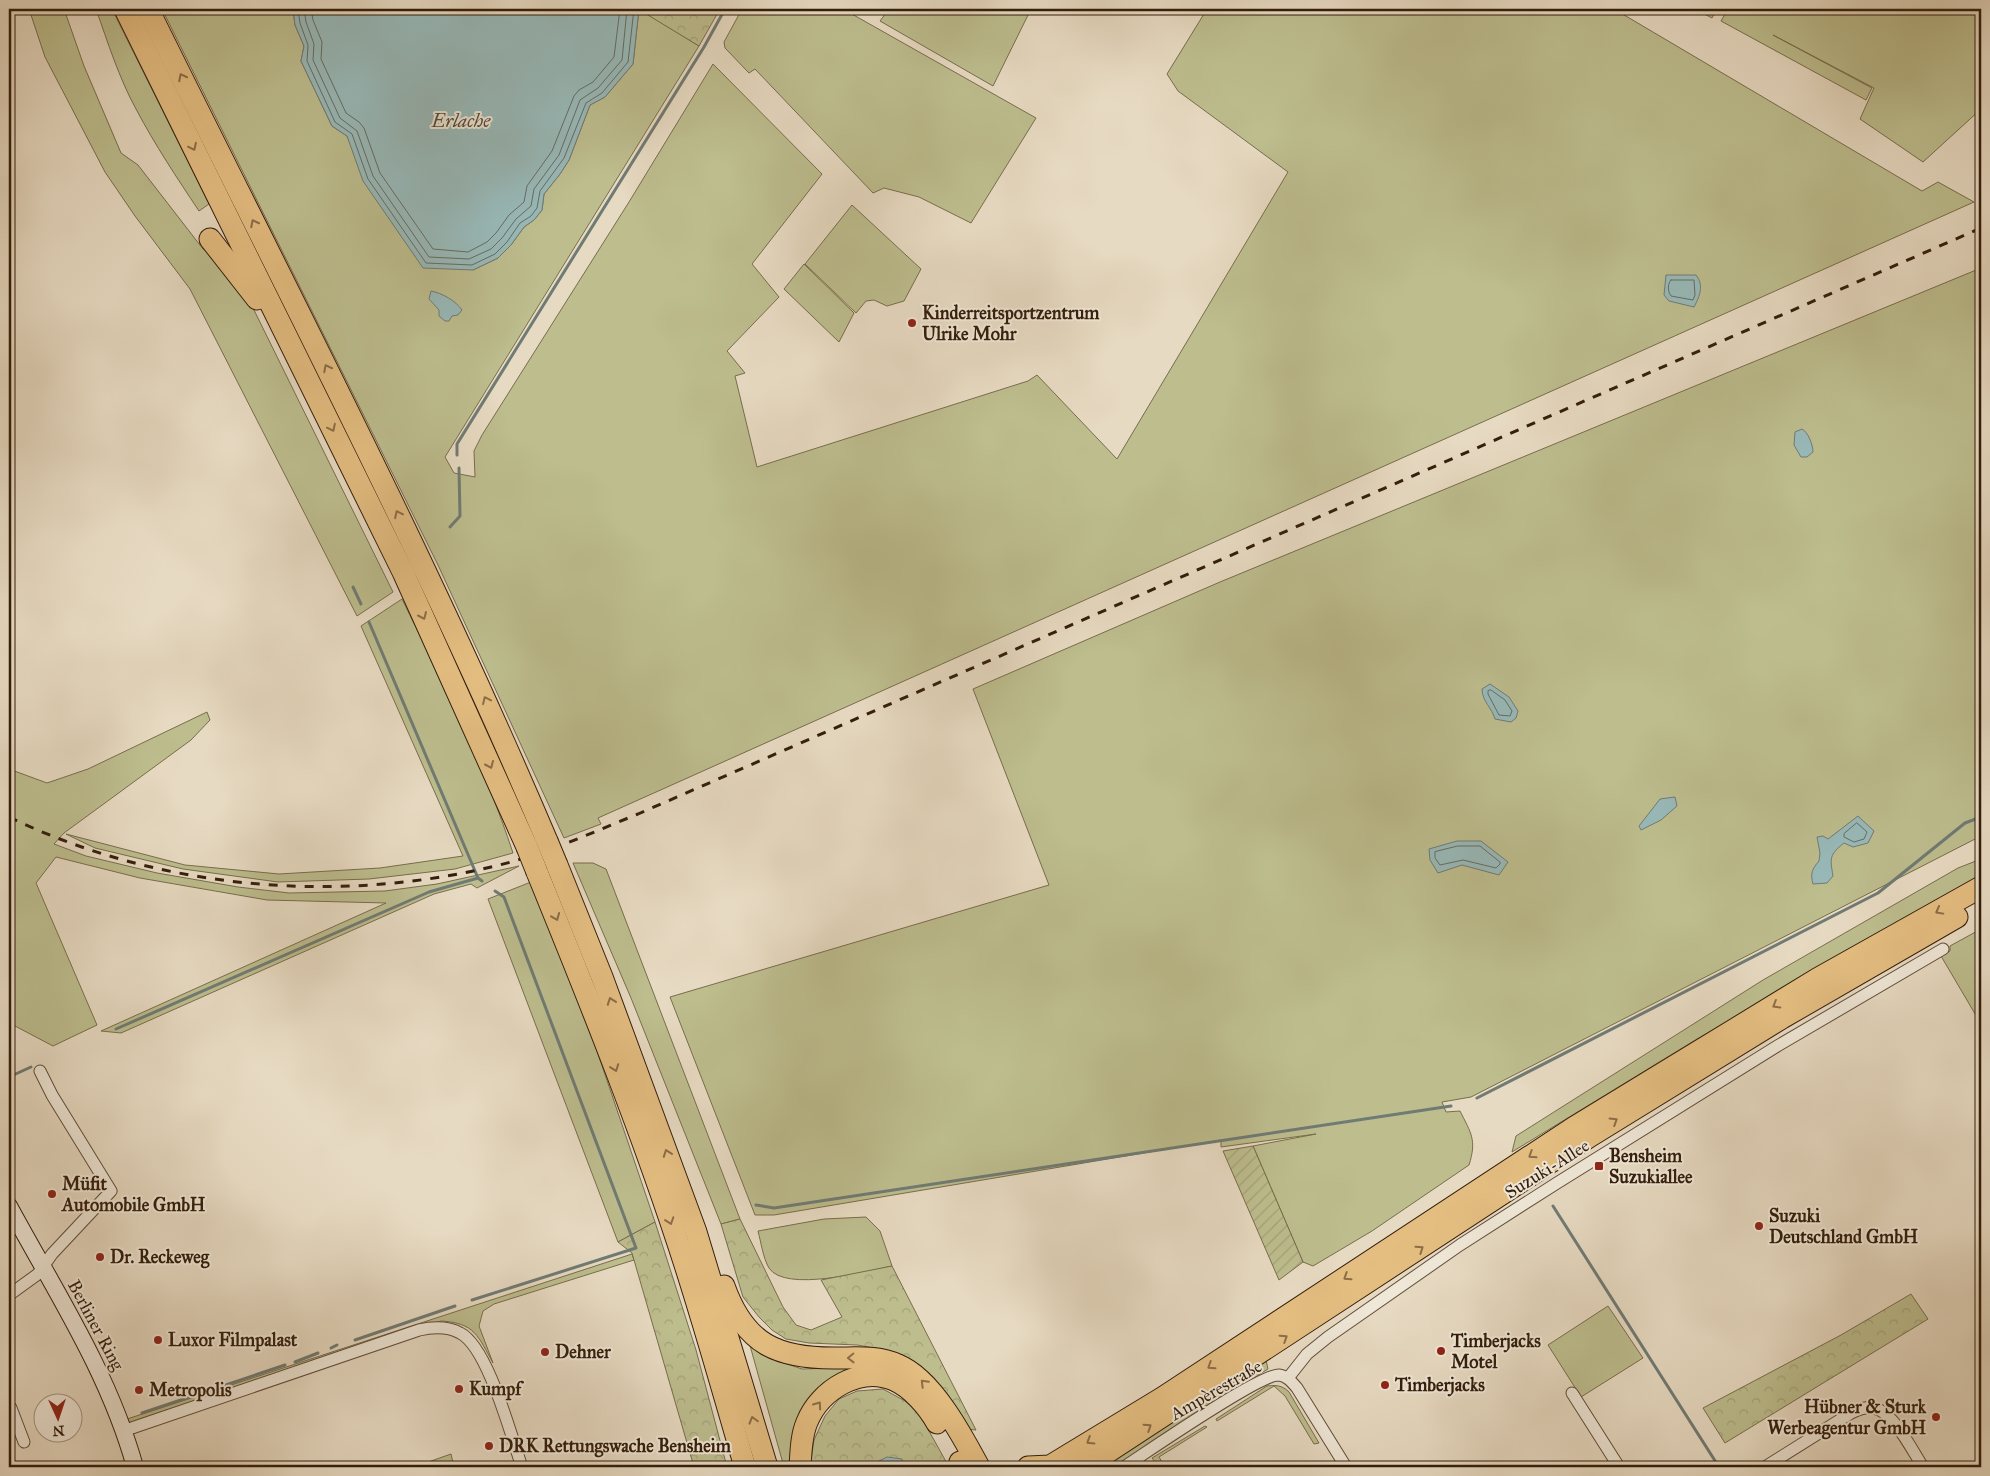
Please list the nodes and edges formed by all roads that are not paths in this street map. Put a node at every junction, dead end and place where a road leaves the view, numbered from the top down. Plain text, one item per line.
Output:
1 (125, 9) edge
2 (148, 9) edge
3 (210, 239) dead end
4 (295, 353) junction
5 (537, 844) junction
6 (547, 868) junction
7 (1981, 887) edge
8 (1981, 904) edge
9 (1943, 949) dead end
10 (40, 1071) dead end
11 (9, 1206) edge
12 (696, 1232) junction
13 (42, 1267) junction
14 (9, 1295) edge
15 (1288, 1378) junction
16 (1572, 1393) dead end
17 (9, 1409) edge
18 (123, 1430) junction
19 (24, 1442) dead end
20 (967, 1464) edge
21 (1050, 1466) edge
22 (135, 1467) edge
23 (522, 1467) edge
24 (745, 1467) edge
25 (766, 1467) edge
26 (800, 1467) edge
27 (996, 1467) edge
28 (1028, 1467) edge
29 (1085, 1467) edge
30 (1124, 1467) edge
31 (1346, 1467) edge
32 (1618, 1467) edge
33 (1765, 1467) edge
34 (1923, 1467) edge

1 -> 4 highway
5 -> 2 highway
3 - 4 highway
4 -> 5 highway
5 - 6 highway, bridge
12 -> 6 highway
6 -> 24 highway
7 -> 21 highway
29 -> 8 highway
9 - 15 street, Suzuki-Allee
10 - 13 street
11 - 13 street, Berliner Ring
20 -> 12 highway
25 -> 12 highway
13 - 14 street
13 - 18 street, Berliner Ring
15 - 30 street, Ampèrestraße
15 - 31 street, Ampèrestraße
16 - 32 street
17 - 19 street
18 - 22 street, Berliner Ring
18 - 23 street
26 -> 20 highway
20 - 27 highway
21 - 28 highway
33 - 34 street

